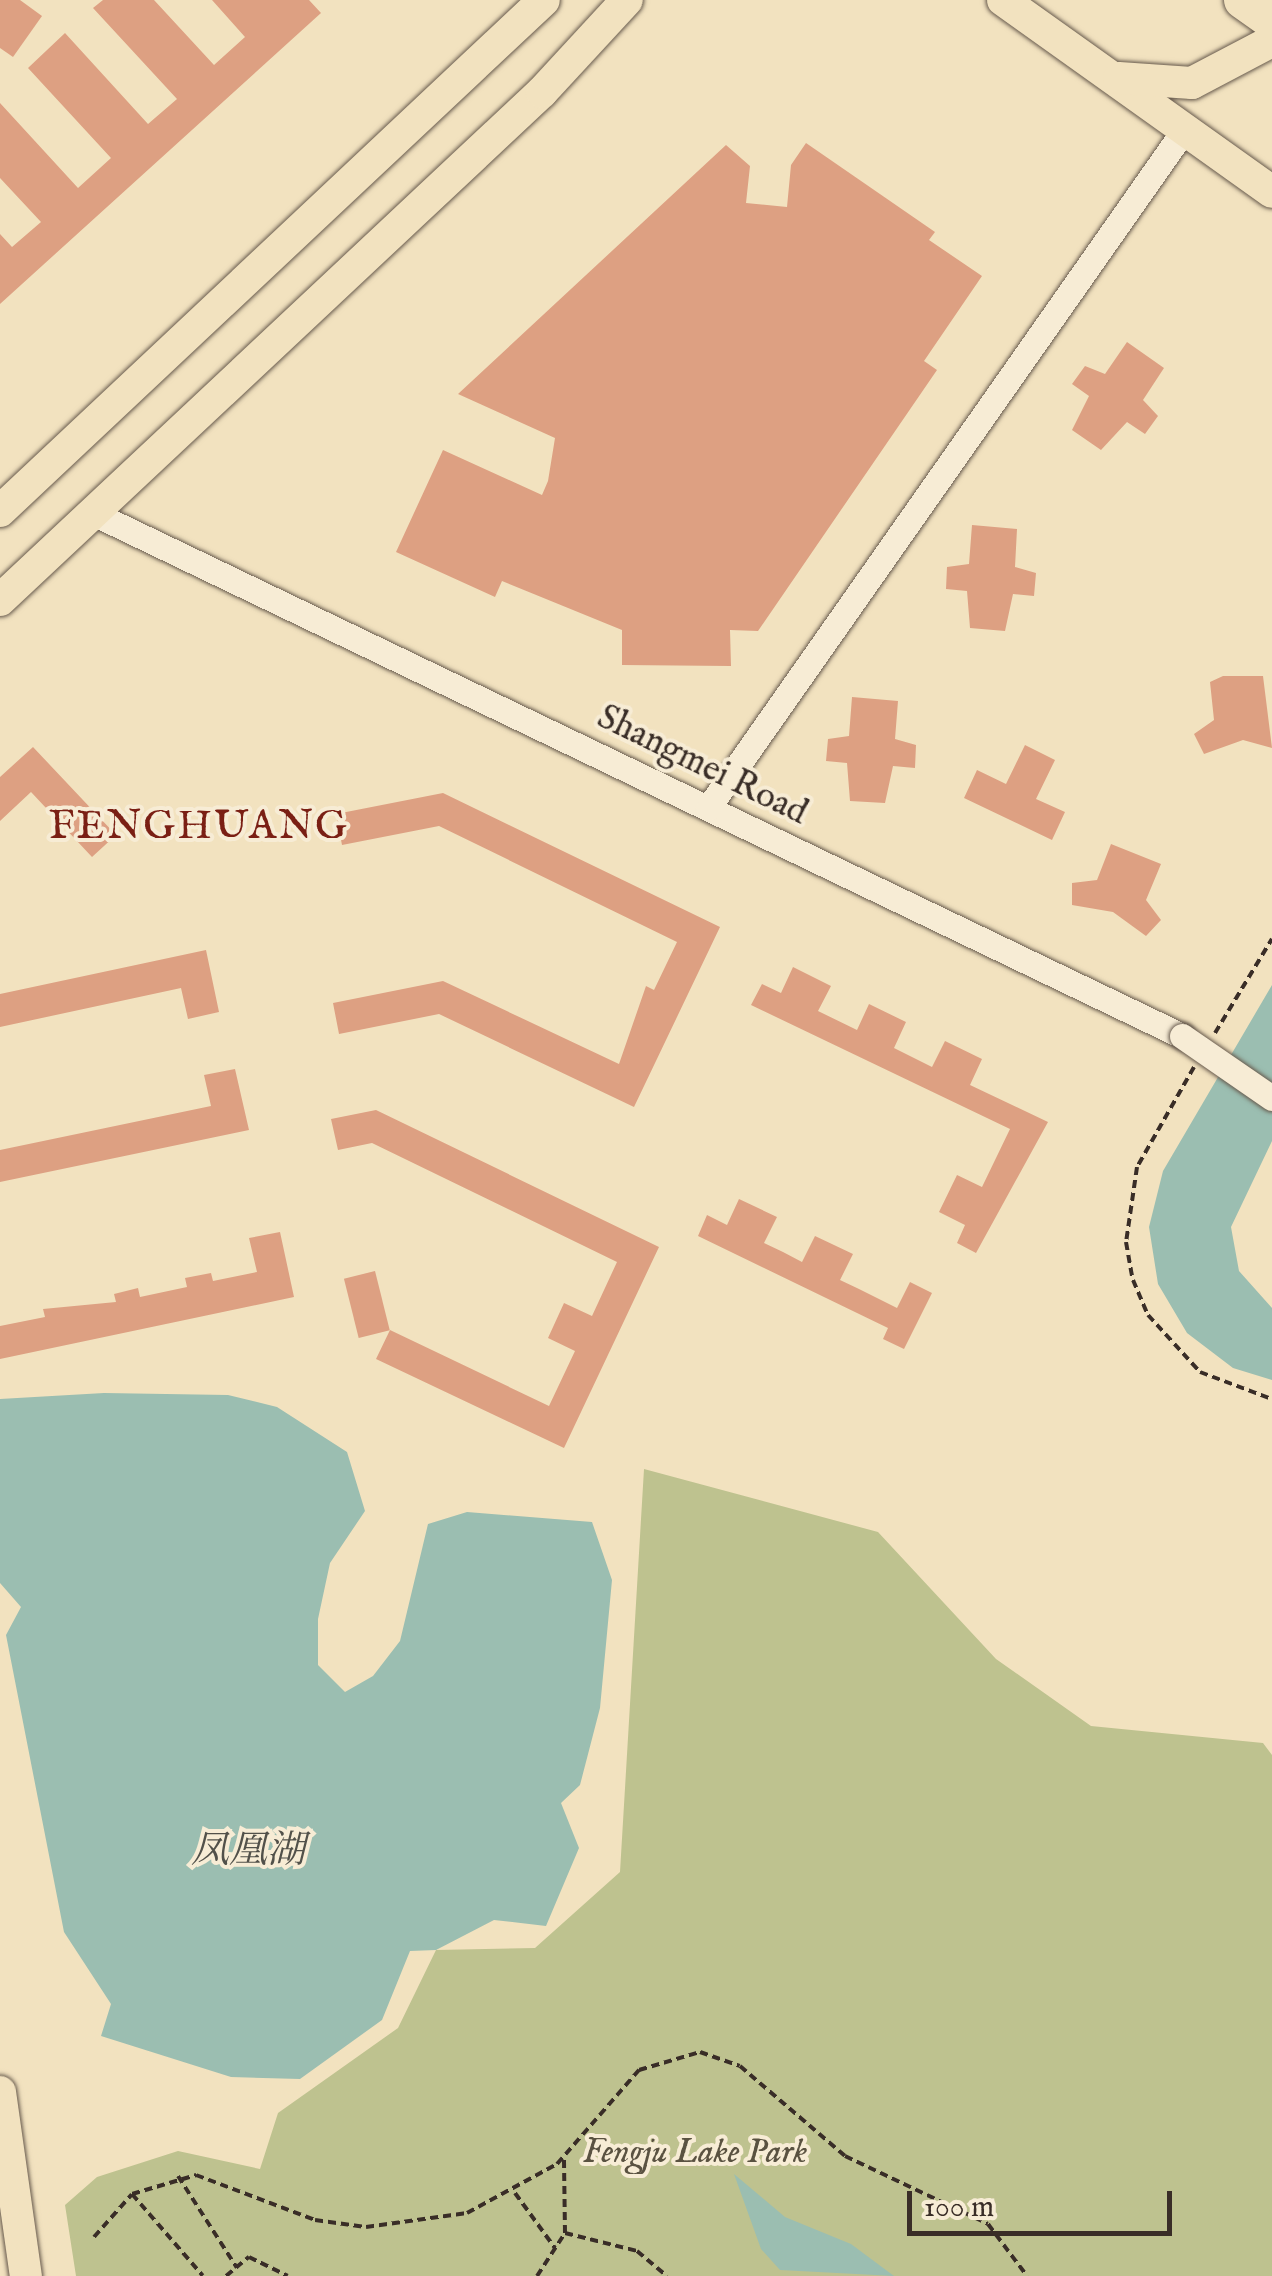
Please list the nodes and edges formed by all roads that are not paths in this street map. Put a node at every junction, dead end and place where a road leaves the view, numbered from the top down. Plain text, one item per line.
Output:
1 (544, 0) edge
2 (627, 0) edge
3 (1004, 0) edge
4 (1244, 0) edge
5 (1272, 20) edge
6 (1272, 41) edge
7 (1110, 76) junction
8 (1184, 130) junction
9 (1272, 192) edge
10 (0, 511) edge
11 (93, 513) junction
12 (0, 600) edge
13 (708, 808) junction
14 (1272, 1098) edge
15 (0, 2092) edge
16 (26, 2276) edge

1 - 10 main road
2 - 11 main road
3 - 7 main road
4 - 5 highway
6 - 7 main road
7 - 8 main road
8 - 9 main road
8 - 13 street
11 - 12 main road
11 - 13 street, Shangmei Road
13 - 14 street, Shangmei Road, bridge
15 - 16 main road

